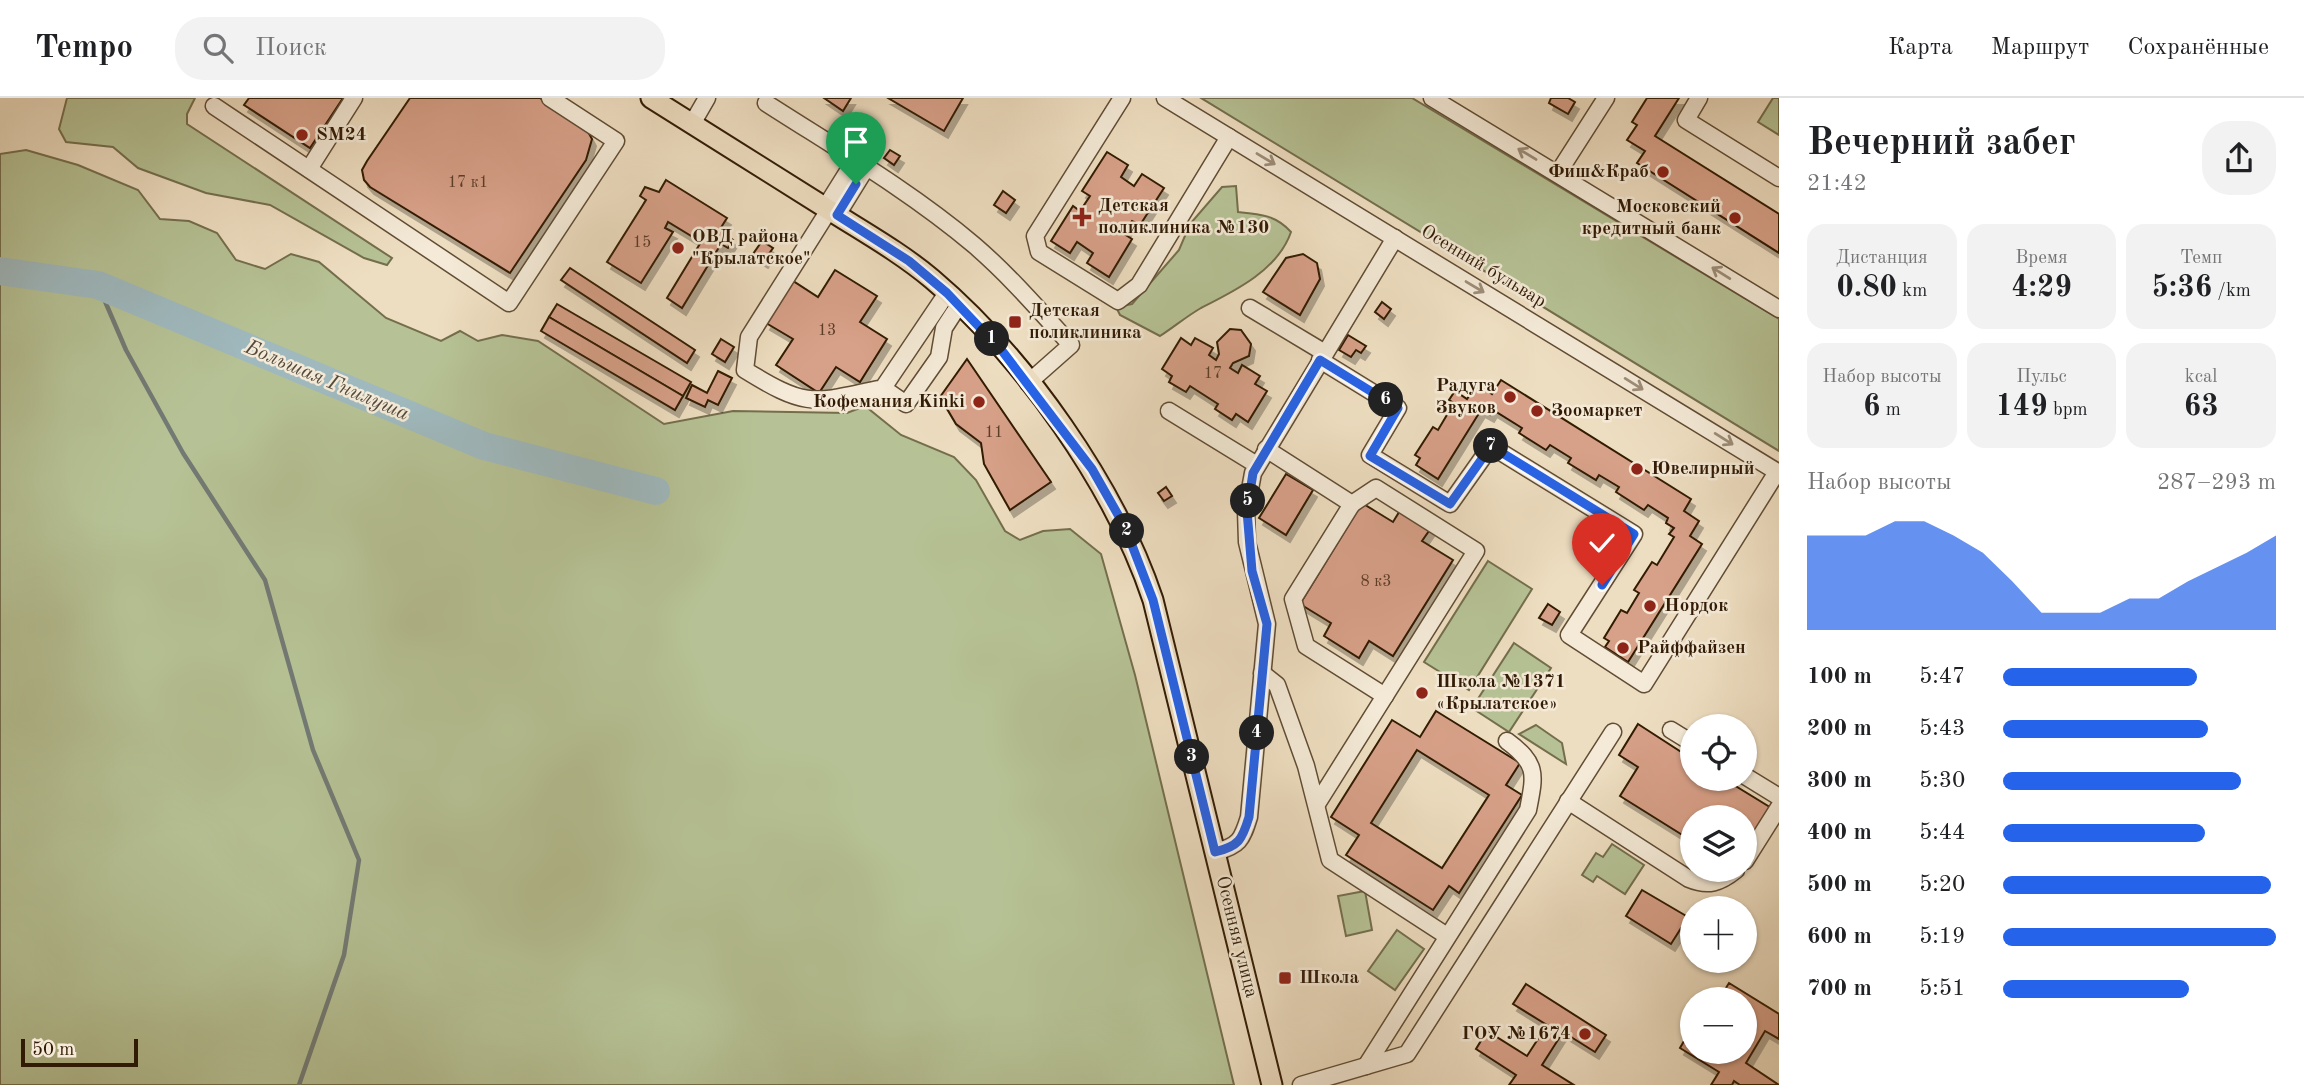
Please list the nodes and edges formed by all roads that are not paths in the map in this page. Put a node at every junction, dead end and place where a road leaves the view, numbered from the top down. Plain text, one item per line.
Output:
1 (354, 98) edge
2 (550, 98) edge
3 (650, 98) edge
4 (707, 98) edge
5 (1122, 98) edge
6 (1166, 98) edge
7 (1432, 98) edge
8 (1606, 98) edge
9 (1699, 98) edge
10 (766, 103) dead end
11 (214, 106) dead end
12 (692, 124) junction
13 (1229, 137) junction
14 (861, 164) junction
15 (309, 169) junction
16 (1558, 173) junction
17 (1779, 178) edge
18 (831, 211) junction
19 (1395, 238) junction
20 (953, 299) junction
21 (1251, 308) dead end
22 (1779, 309) edge
23 (1322, 357) junction
24 (1028, 383) junction
25 (883, 388) junction
26 (1169, 411) dead end
27 (1266, 449) junction
28 (1257, 465) junction
29 (1778, 473) edge
30 (1352, 504) junction
31 (1296, 612) junction
32 (1266, 620) junction
33 (1262, 673) junction
34 (1385, 696) junction
35 (1671, 730) dead end
36 (1613, 732) dead end
37 (1680, 736) edge
38 (1507, 741) dead end
39 (1757, 783) edge
40 (1779, 797) edge
41 (1568, 800) junction
42 (1317, 804) junction
43 (1779, 807) edge
44 (1757, 842) edge
45 (1215, 852) junction
46 (1680, 873) edge
47 (1697, 882) edge
48 (1718, 882) edge
49 (1447, 936) junction
50 (1366, 1066) junction
51 (1272, 1085) edge
52 (1301, 1085) edge

1 - 15 street
2 - 15 street
3 - 12 main road, Осенняя улица
4 - 12 street
5 - 13 street
6 - 13 street, Осенний бульвар
16 -> 7 street
8 - 16 street
9 - 17 street
10 - 14 street
11 - 15 street
12 - 18 main road, Осенняя улица
13 -> 19 street, Осенний бульвар
14 - 18 street
14 - 24 street
22 -> 16 street
18 - 20 main road, Осенняя улица
18 - 25 street
19 - 23 street
19 -> 29 street, Осенний бульвар
20 - 24 main road, Осенняя улица
20 - 25 street
20 - 25 street
21 - 23 street
23 - 27 street
23 - 29 street
24 - 45 main road, Осенняя улица
26 - 28 street
27 - 28 street
27 - 30 street
28 - 32 street
30 - 31 street
30 - 34 street
31 - 32 street
31 - 34 street
32 - 33 street
33 - 42 street
33 - 45 street
34 - 42 street
35 - 37 street
36 - 41 street
38 - 49 street
39 - 40 street
41 - 46 street
41 - 50 street
42 - 49 street
43 - 44 street
45 - 51 main road, Осенняя улица
47 - 48 street
49 - 50 street
50 - 52 street

